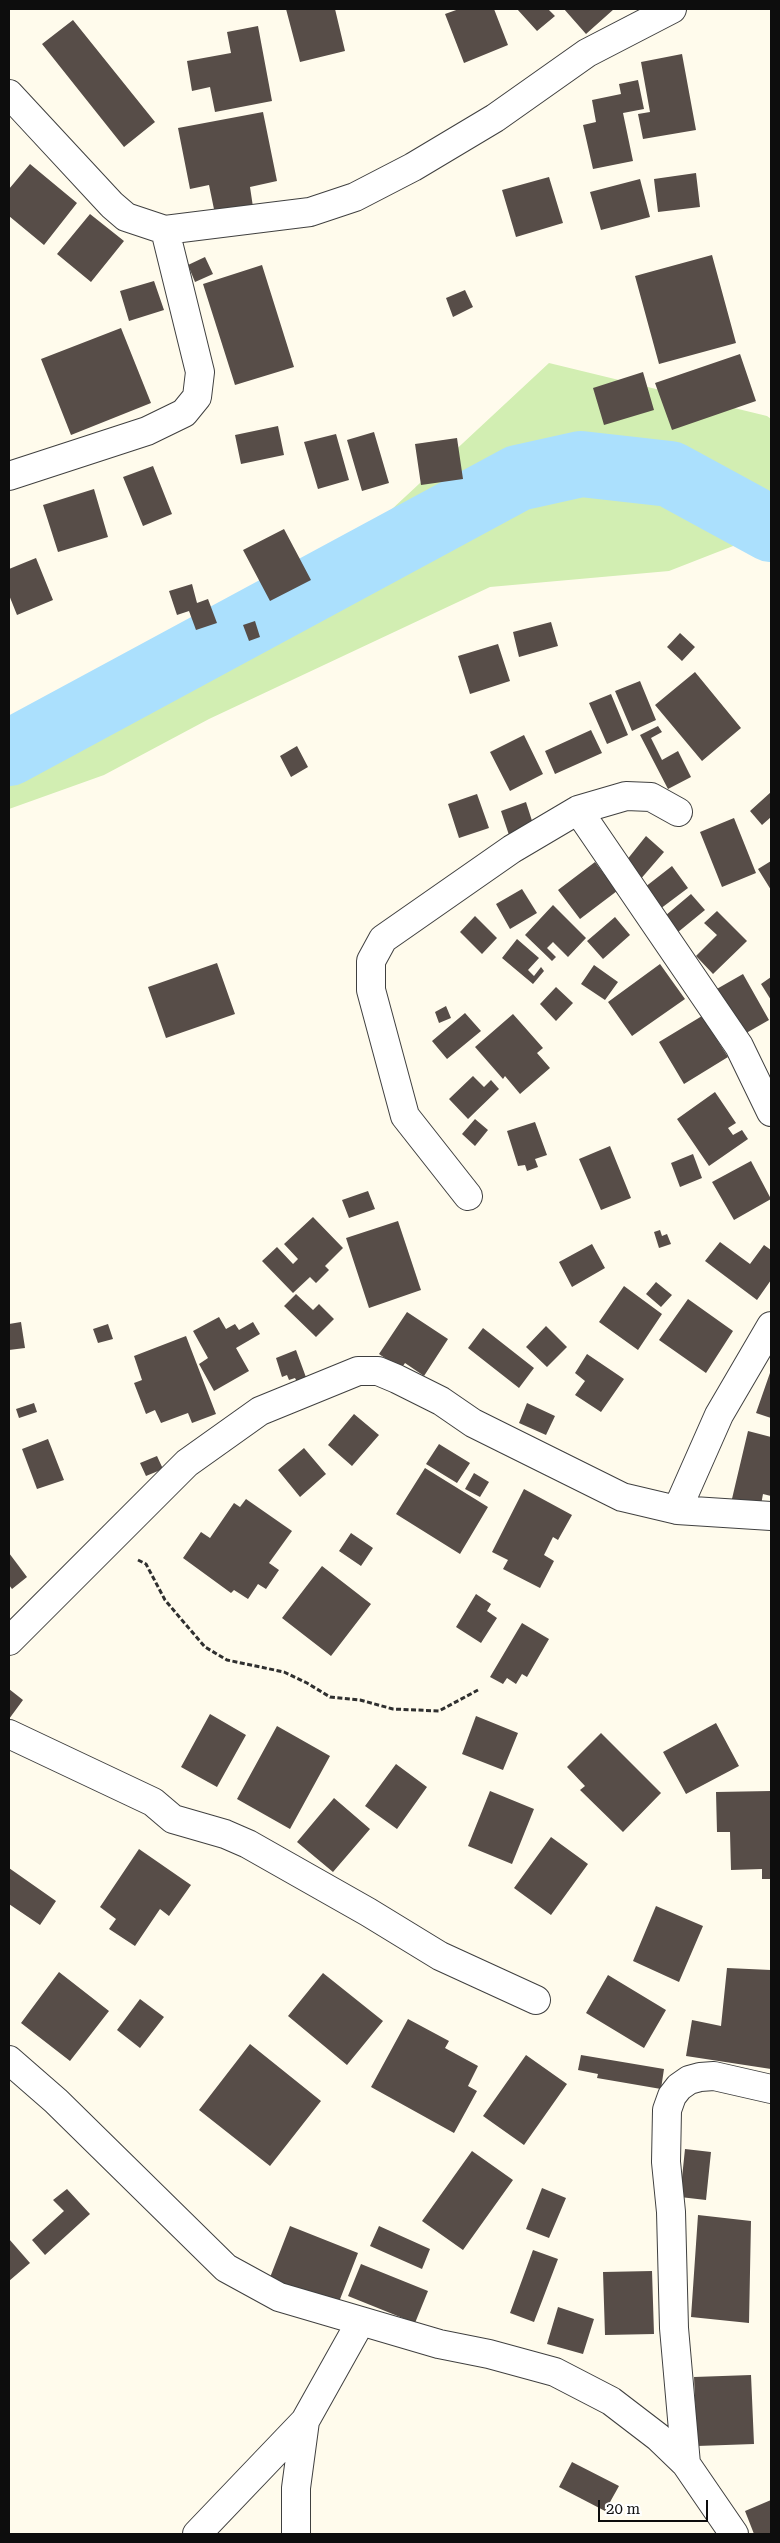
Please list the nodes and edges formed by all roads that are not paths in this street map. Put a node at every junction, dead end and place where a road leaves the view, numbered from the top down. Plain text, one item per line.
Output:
1 (672, 9) edge
2 (9, 94) edge
3 (166, 230) junction
4 (9, 476) edge
5 (578, 810) junction
6 (678, 812) dead end
7 (771, 1112) edge
8 (468, 1196) dead end
9 (771, 1326) edge
10 (677, 1510) junction
11 (771, 1516) edge
12 (9, 1641) edge
13 (9, 1734) edge
14 (536, 2000) dead end
15 (9, 2060) edge
16 (771, 2089) edge
17 (361, 2321) junction
18 (305, 2421) junction
19 (686, 2464) junction
20 (198, 2534) edge
21 (296, 2534) edge
22 (734, 2534) edge

1 - 3 street
2 - 3 street
3 - 4 street
5 - 6 street
5 - 7 street
5 - 8 street
9 - 10 street
10 - 11 street
10 - 12 street
13 - 14 street
15 - 17 street
16 - 19 street
17 - 18 street
17 - 19 street
18 - 20 street
18 - 21 street
19 - 22 street

